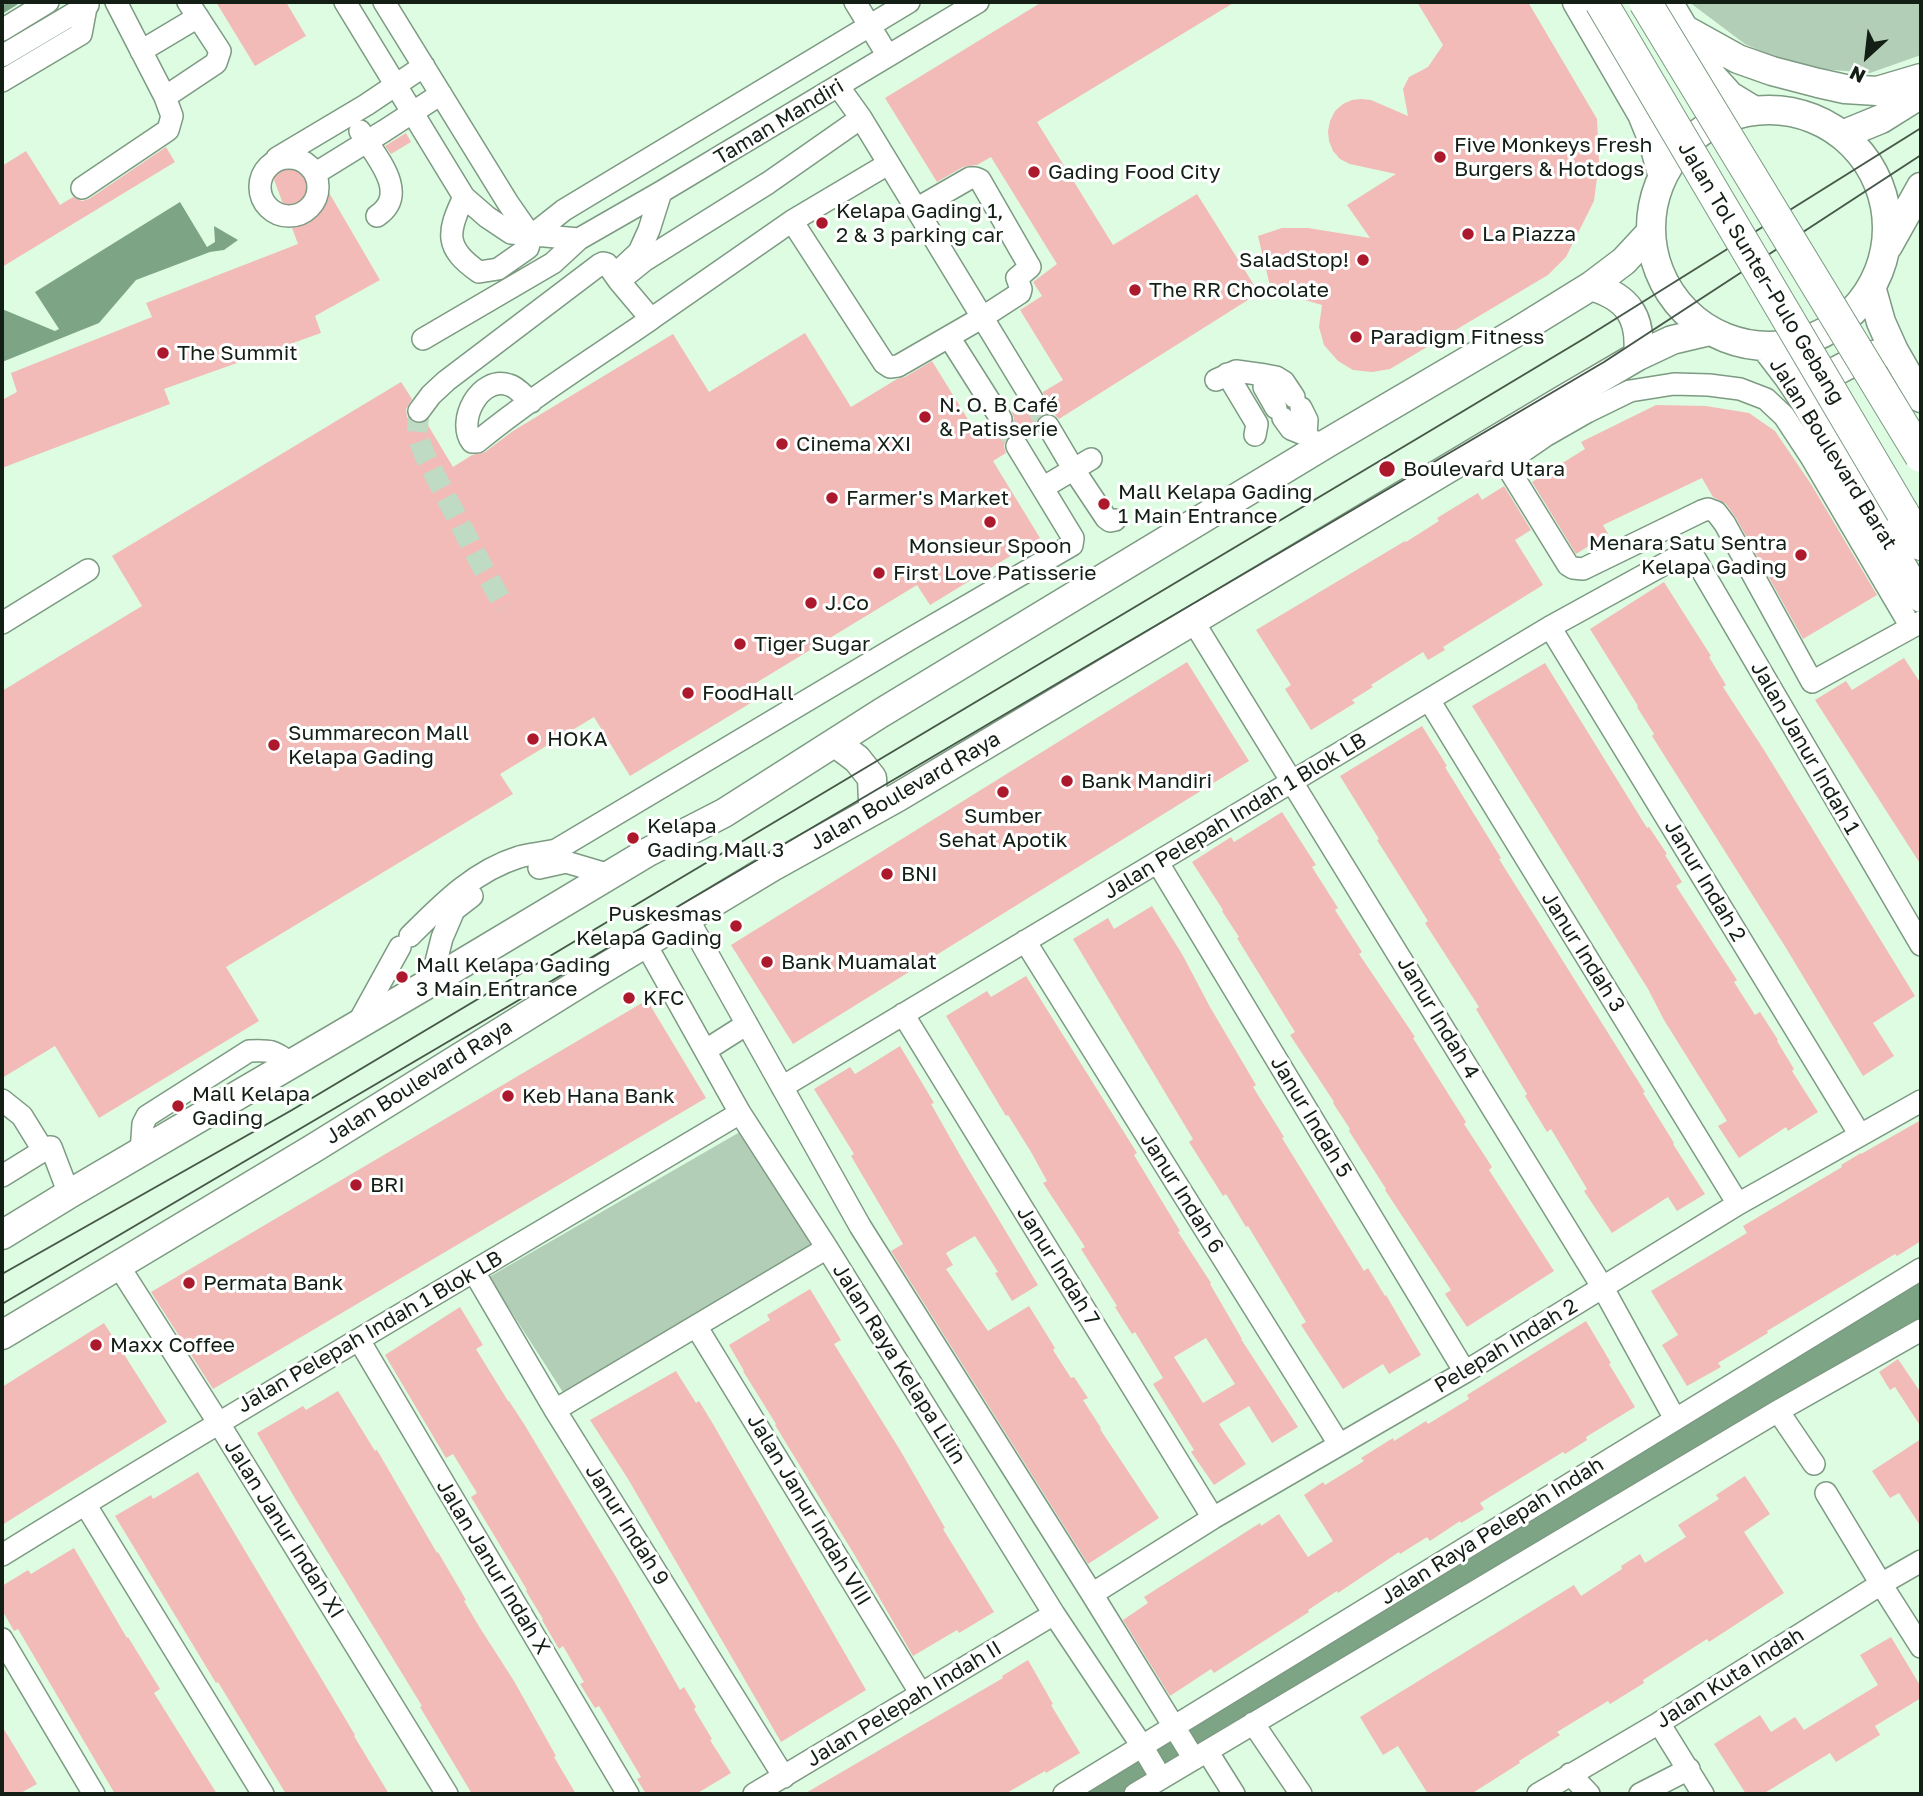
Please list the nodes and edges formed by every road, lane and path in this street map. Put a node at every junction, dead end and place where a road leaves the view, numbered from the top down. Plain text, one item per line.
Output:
1 (48, 2) edge
2 (116, 2) edge
3 (345, 2) edge
4 (384, 2) edge
5 (855, 2) edge
6 (978, 2) edge
7 (1577, 2) edge
8 (1601, 2) edge
9 (1646, 2) edge
10 (1668, 2) edge
11 (87, 3) edge
12 (899, 4) edge
13 (193, 9) edge
14 (870, 26) junction
15 (1684, 29) junction
16 (2, 30) edge
17 (916, 38) junction
18 (141, 51) junction
19 (2, 56) edge
20 (888, 56) junction
21 (424, 66) junction
22 (1712, 76) junction
23 (1921, 79) edge
24 (2, 81) edge
25 (395, 85) junction
26 (838, 86) junction
27 (1921, 93) edge
28 (441, 94) junction
29 (165, 97) junction
30 (1752, 110) junction
31 (413, 112) junction
32 (1642, 114) junction
33 (349, 115) junction
34 (861, 118) junction
35 (1842, 135) junction
36 (366, 142) junction
37 (275, 160) junction
38 (888, 164) junction
39 (316, 173) junction
40 (1662, 174) junction
41 (1921, 187) edge
42 (82, 188) dead end
43 (661, 192) junction
44 (464, 197) junction
45 (916, 209) junction
46 (377, 216) dead end
47 (792, 220) junction
48 (1650, 233) junction
49 (521, 234) junction
50 (579, 239) junction
51 (1885, 251) junction
52 (617, 278) junction
53 (1591, 285) junction
54 (1872, 290) junction
55 (983, 317) junction
56 (651, 319) junction
57 (1710, 331) junction
58 (949, 337) junction
59 (423, 339) dead end
60 (1765, 346) junction
61 (1894, 351) junction
62 (1638, 356) junction
63 (1921, 398) edge
64 (1032, 399) tunnel mouth
65 (1804, 400) junction
66 (531, 402) dead end
67 (419, 411) tunnel mouth
68 (1001, 419) tunnel mouth
69 (1048, 426) tunnel mouth
70 (1255, 435) dead end
71 (1318, 438) junction
72 (1494, 441) junction
73 (1017, 446) tunnel mouth
74 (1921, 456) edge
75 (1083, 464) junction
76 (1044, 487) junction
77 (1115, 520) dead end
78 (1921, 544) edge
79 (1690, 550) joint
80 (88, 570) dead end
81 (1921, 598) edge
82 (1193, 621) junction
83 (2, 623) edge
84 (1916, 625) edge
85 (1550, 627) junction
86 (1429, 700) junction
87 (862, 727) junction
88 (841, 747) junction
89 (1293, 781) junction
90 (886, 799) junction
91 (724, 813) junction
92 (561, 856) junction
93 (1158, 863) junction
94 (610, 875) junction
95 (688, 919) junction
96 (1025, 941) junction
97 (645, 943) junction
98 (1921, 945) edge
99 (431, 982) junction
100 (903, 1014) junction
101 (747, 1024) junction
102 (357, 1026) junction
103 (706, 1050) junction
104 (782, 1087) junction
105 (2, 1100) edge
106 (1921, 1101) edge
107 (740, 1113) junction
108 (1860, 1135) junction
109 (43, 1150) junction
110 (2, 1175) edge
111 (69, 1194) junction
112 (1738, 1204) junction
113 (2, 1235) edge
114 (827, 1248) junction
115 (118, 1265) junction
116 (1921, 1269) edge
117 (474, 1272) junction
118 (1603, 1288) junction
119 (696, 1326) junction
120 (1921, 1331) edge
121 (2, 1335) edge
122 (359, 1340) junction
123 (1465, 1372) junction
124 (555, 1410) junction
125 (1778, 1410) junction
126 (1675, 1419) junction
127 (218, 1422) junction
128 (1339, 1444) junction
129 (1814, 1464) dead end
130 (1826, 1493) dead end
131 (85, 1504) junction
132 (1213, 1518) junction
133 (2, 1555) edge
134 (1921, 1561) edge
135 (1881, 1584) junction
136 (1092, 1594) junction
137 (1054, 1614) junction
138 (2, 1639) edge
139 (1921, 1647) edge
140 (921, 1694) junction
141 (1659, 1723) junction
142 (1248, 1726) junction
143 (1174, 1730) junction
144 (1144, 1749) junction
145 (1196, 1754) junction
146 (1689, 1769) junction
147 (1570, 1774) junction
148 (1159, 1775) junction
149 (784, 1777) junction
150 (94, 1794) edge
151 (263, 1794) edge
152 (447, 1794) edge
153 (628, 1794) edge
154 (754, 1794) edge
155 (1063, 1794) edge
156 (1135, 1794) edge
157 (1234, 1794) edge
158 (1301, 1794) edge
159 (1538, 1794) edge
160 (1590, 1794) edge
161 (1640, 1794) edge
162 (1703, 1794) edge

1 - 16 street
2 - 18 street
3 - 25 street
4 - 21 street
5 - 14 street
6 - 17 street, Taman Mandiri
7 - 32 main road
8 - 78 highway, Jalan Tol Sunter–Pulo Gebang, bridge
9 - 74 highway, Jalan Tol Sunter–Pulo Gebang, bridge
10 - 15 main road
11 - 19 street
11 - 24 street
12 - 14 street, Taman Mandiri
12 - 17 street
13 - 18 street
13 - 29 street
14 - 20 street
14 - 49 street, Taman Mandiri
15 - 22 main road
15 - 23 main road
17 - 20 street, Taman Mandiri
18 - 29 street
20 - 26 street, Taman Mandiri
21 - 25 street
21 - 28 street
22 - 30 main road
22 - 32 main road
25 - 31 street
25 - 33 street
26 - 34 street
26 - 43 street, Taman Mandiri
27 - 35 main road
28 - 31 street
28 - 49 street
29 - 42 street
30 - 35 main road
30 - 40 main road
31 - 36 street
31 - 44 street
32 - 40 main road
33 - 36 street
33 - 37 street
34 - 38 street
34 - 52 street
35 - 51 main road
36 - 39 street
36 - 46 street
37 - 39 street
37 - 39 street
38 - 45 street
38 - 47 street
40 - 48 main road
41 - 51 main road
43 - 50 street, Taman Mandiri
43 - 52 street
44 - 49 street
44 - 49 street, Taman Mandiri
45 - 55 street
45 - 55 street
47 - 56 street
47 - 58 street
48 - 53 main road
48 - 57 main road
49 - 50 street
50 - 59 street, Taman Mandiri
51 - 54 main road
52 - 56 street
52 - 67 street
53 - 62 main road
53 - 71 main road
54 - 60 main road
54 - 61 main road
55 - 58 street
55 - 64 street
56 - 66 street
57 - 60 main road
57 - 62 main road, Jalan Boulevard Raya
58 - 68 street
60 - 65 main road, Jalan Boulevard Barat
61 - 63 main road
61 - 65 main road
62 - 72 main road, Jalan Boulevard Raya
65 - 81 main road, Jalan Boulevard Barat
69 - 75 street
70 - 71 street
71 - 87 main road
72 - 82 main road, Jalan Boulevard Raya
72 - 84 street
72 - 84 street
73 - 76 street
75 - 76 street
75 - 77 street
76 - 92 street
79 - 85 street, Jalan Pelepah Indah 1 Blok LB
79 - 98 street, Jalan Janur Indah 1
80 - 83 street
82 - 89 street, Janur Indah 4
82 - 90 main road, Jalan Boulevard Raya
85 - 86 street, Jalan Pelepah Indah 1 Blok LB
85 - 108 street, Janur Indah 2
86 - 89 street, Jalan Pelepah Indah 1 Blok LB
86 - 112 street, Janur Indah 3
87 - 88 main road
87 - 91 main road
88 - 90 main road
88 - 91 main road
89 - 93 street, Jalan Pelepah Indah 1 Blok LB
89 - 118 street, Janur Indah 4
90 - 95 main road, Jalan Boulevard Raya
91 - 94 main road
92 - 94 street
92 - 99 street
92 - 102 street
93 - 96 street, Jalan Pelepah Indah 1 Blok LB
93 - 123 street, Janur Indah 5
94 - 99 main road
95 - 97 main road, Jalan Boulevard Raya
95 - 101 street, Jalan Raya Kelapa Lilin
96 - 100 street, Jalan Pelepah Indah 1 Blok LB
96 - 128 street, Janur Indah 6
97 - 103 street, Jalan Raya Kelapa Lilin
97 - 115 main road, Jalan Boulevard Raya
99 - 102 main road
100 - 104 street, Jalan Pelepah Indah 1 Blok LB
100 - 132 street, Janur Indah 7
101 - 103 street
101 - 104 street, Jalan Raya Kelapa Lilin
102 - 111 main road
103 - 107 street, Jalan Raya Kelapa Lilin
104 - 136 street, Jalan Raya Kelapa Lilin
105 - 109 street
106 - 108 street, Pelepah Indah 2
107 - 114 street, Jalan Raya Kelapa Lilin
107 - 117 street, Jalan Pelepah Indah 1 Blok LB
108 - 112 street, Pelepah Indah 2
109 - 110 street
109 - 111 street
111 - 113 main road
112 - 118 street, Pelepah Indah 2
114 - 119 street
114 - 137 street, Jalan Raya Kelapa Lilin
115 - 121 main road, Jalan Boulevard Raya
115 - 127 street, Jalan Janur Indah XI
116 - 126 street, Jalan Raya Pelepah Indah
117 - 122 street, Jalan Pelepah Indah 1 Blok LB
117 - 124 street, Janur Indah 9
118 - 123 street, Pelepah Indah 2
118 - 126 street, Janur Indah 4
119 - 124 street
119 - 140 street, Jalan Janur Indah VIII
120 - 125 street, Jalan Raya Pelepah Indah
122 - 127 street, Jalan Pelepah Indah 1 Blok LB
122 - 153 street, Jalan Janur Indah X
123 - 128 street, Pelepah Indah 2
124 - 149 street, Janur Indah 9
125 - 129 street
125 - 142 street, Jalan Raya Pelepah Indah
126 - 143 street, Jalan Raya Pelepah Indah
127 - 131 street, Jalan Pelepah Indah 1 Blok LB
127 - 152 street, Jalan Janur Indah XI
128 - 132 street, Pelepah Indah 2
130 - 135 street
131 - 133 street, Jalan Pelepah Indah 1 Blok LB
131 - 151 street
132 - 136 street, Pelepah Indah 2
134 - 135 street, Jalan Kuta Indah
135 - 139 street
135 - 141 street, Jalan Kuta Indah
136 - 143 street, Jalan Raya Kelapa Lilin
137 - 140 street, Jalan Pelepah Indah II
137 - 144 street, Jalan Raya Kelapa Lilin
138 - 150 street
140 - 149 street, Jalan Pelepah Indah II
141 - 146 street
141 - 147 street, Jalan Kuta Indah
142 - 145 street, Jalan Raya Pelepah Indah
142 - 158 street
143 - 144 street, Jalan Raya Pelepah Indah
143 - 145 street, Jalan Raya Kelapa Lilin
144 - 148 street, Jalan Raya Kelapa Lilin
144 - 155 street, Jalan Raya Pelepah Indah
145 - 148 street, Jalan Raya Pelepah Indah
145 - 157 street, Jalan Raya Kelapa Lilin
146 - 161 street
146 - 162 street
147 - 159 street, Jalan Kuta Indah
147 - 160 street
148 - 156 street, Jalan Raya Pelepah Indah
149 - 154 street, Jalan Pelepah Indah II

